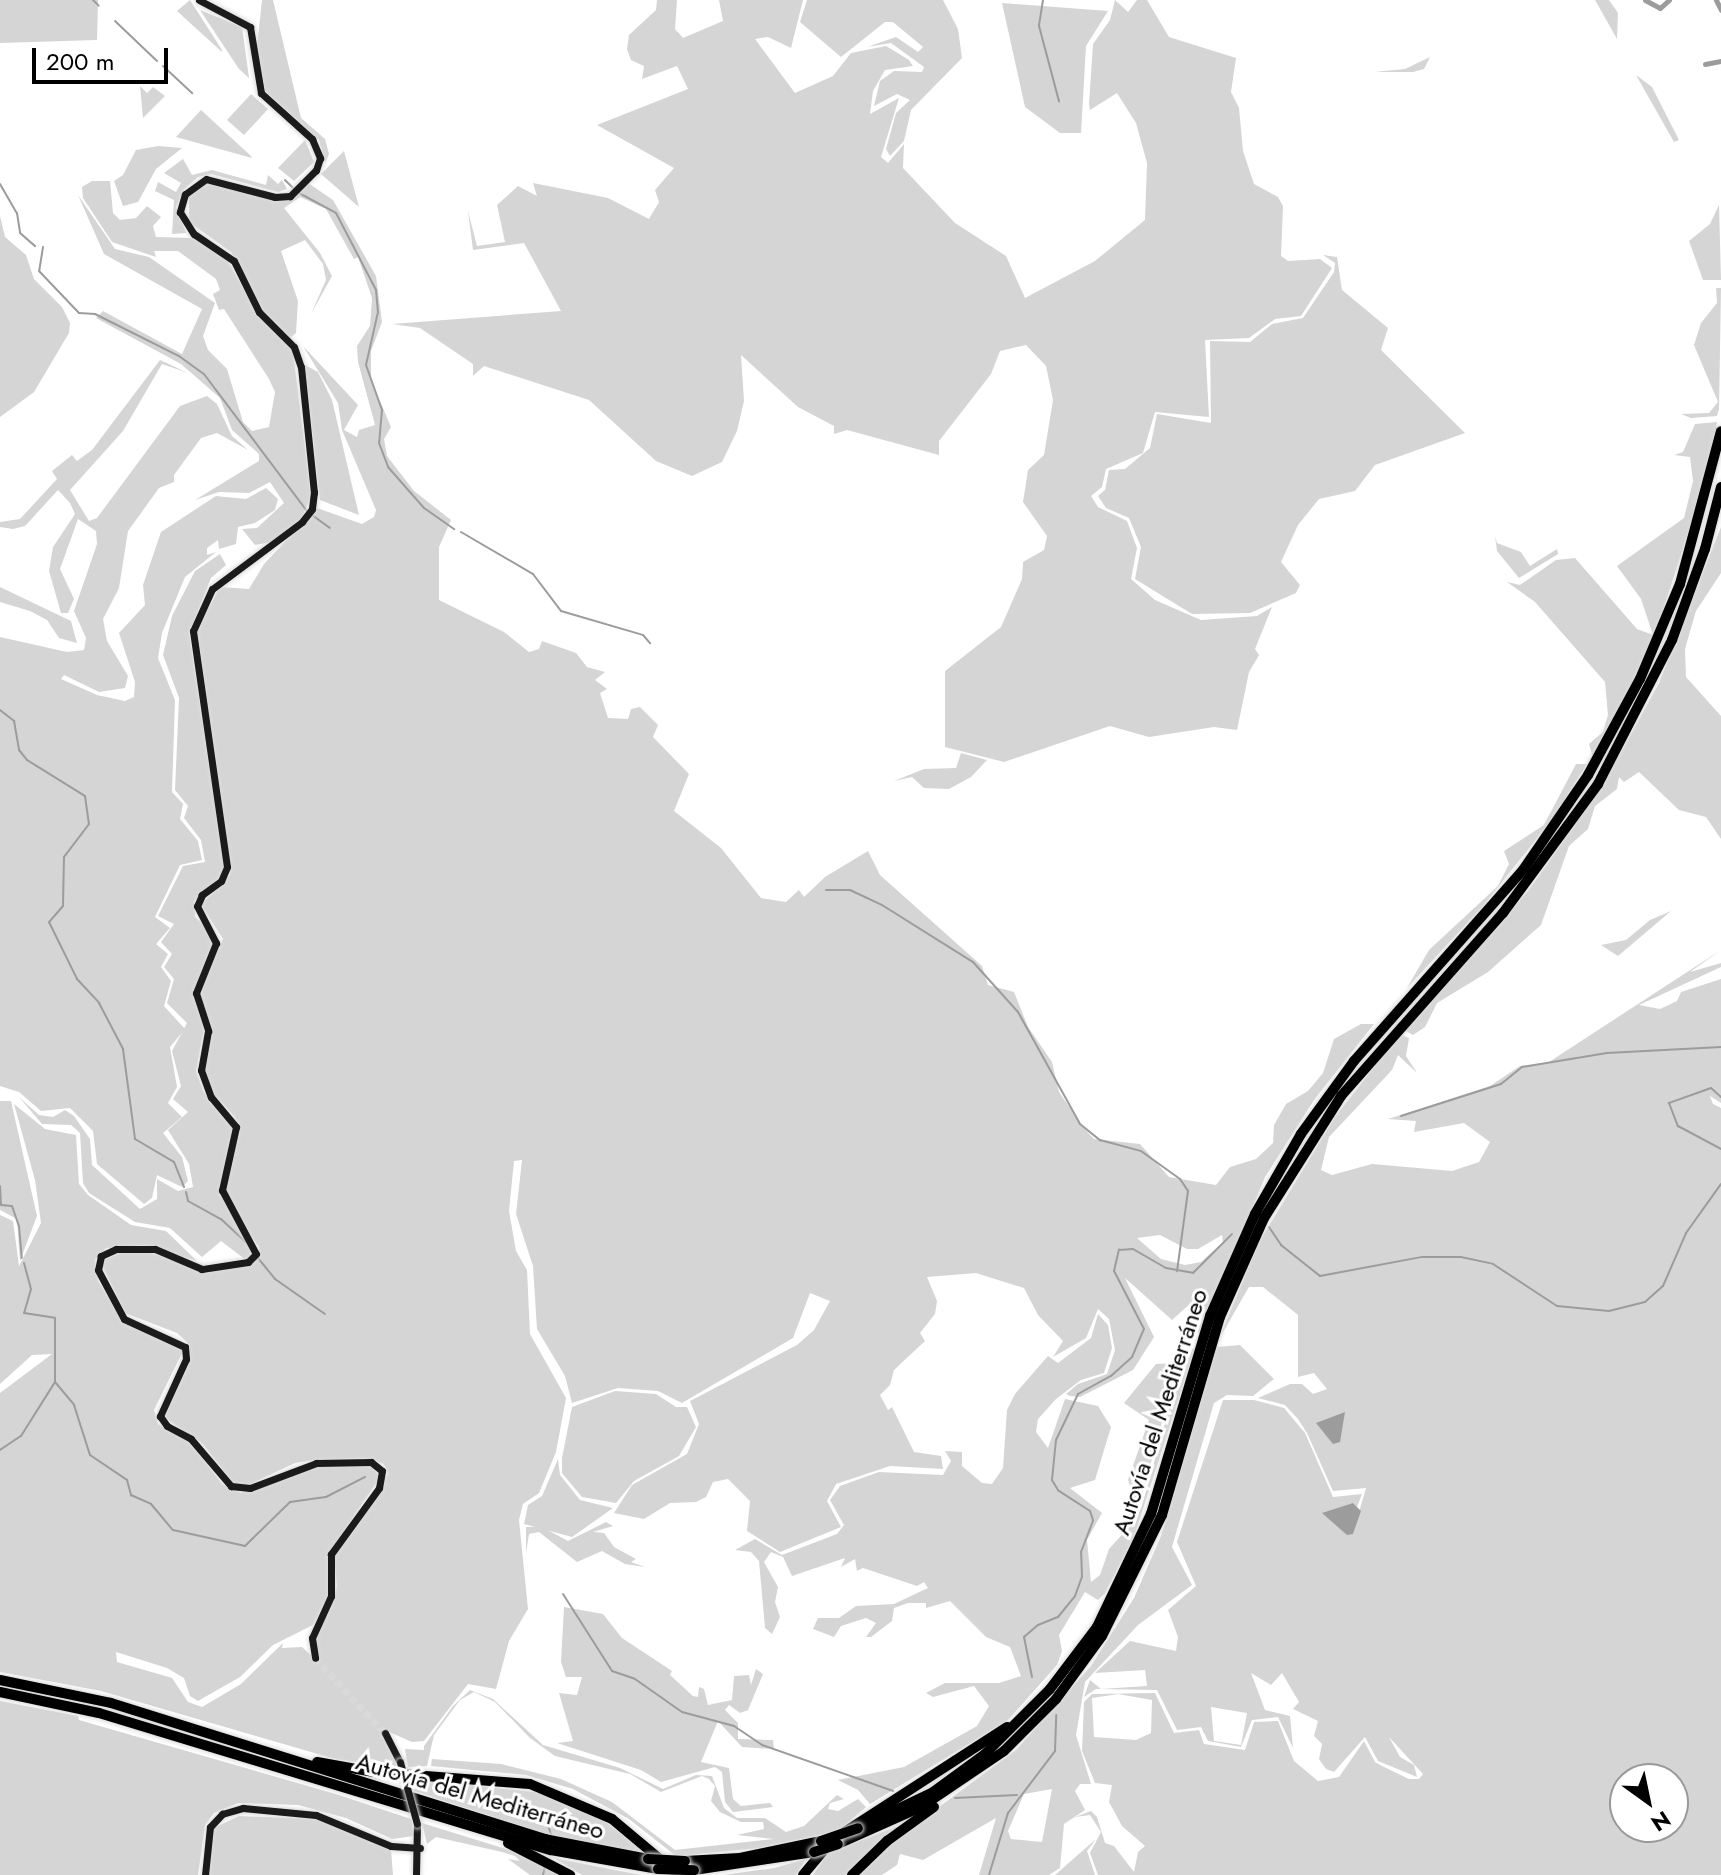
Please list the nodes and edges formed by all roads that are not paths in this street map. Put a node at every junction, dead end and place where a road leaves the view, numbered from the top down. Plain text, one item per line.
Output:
1 (199, 0) edge
2 (1721, 431) edge
3 (1721, 487) edge
4 (1260, 1216) junction
5 (1203, 1354) junction
6 (315, 1658) dead end
7 (0, 1680) edge
8 (0, 1692) edge
9 (1016, 1728) junction
10 (385, 1733) tunnel mouth
11 (241, 1743) junction
12 (1004, 1751) junction
13 (359, 1793) junction
14 (418, 1834) junction
15 (401, 1846) junction
16 (420, 1848) junction
17 (418, 1861) junction
18 (205, 1875) edge
19 (416, 1875) edge
20 (570, 1875) edge
21 (679, 1875) edge
22 (803, 1875) edge
23 (852, 1875) edge

1 - 6 street
2 - 4 highway, Autovía del Mediterráneo
3 - 4 highway, Autovía del Mediterráneo
4 - 5 highway, Autovía del Mediterráneo
5 - 9 highway, Autovía del Mediterráneo
5 - 9 highway, Autovía del Mediterráneo
7 - 11 highway, Autovía del Mediterráneo
8 - 13 highway, Autovía del Mediterráneo
9 - 11 highway, Autovía del Mediterráneo, bridge
9 - 12 highway, Autovía del Mediterráneo
9 - 22 highway
10 - 14 street, bridge
11 - 21 highway
12 - 13 highway, Autovía del Mediterráneo, bridge
12 - 23 highway
13 - 20 highway
14 - 15 street
14 - 16 street
15 - 16 street
15 - 17 street
15 - 18 street
16 - 17 street
17 - 19 street

